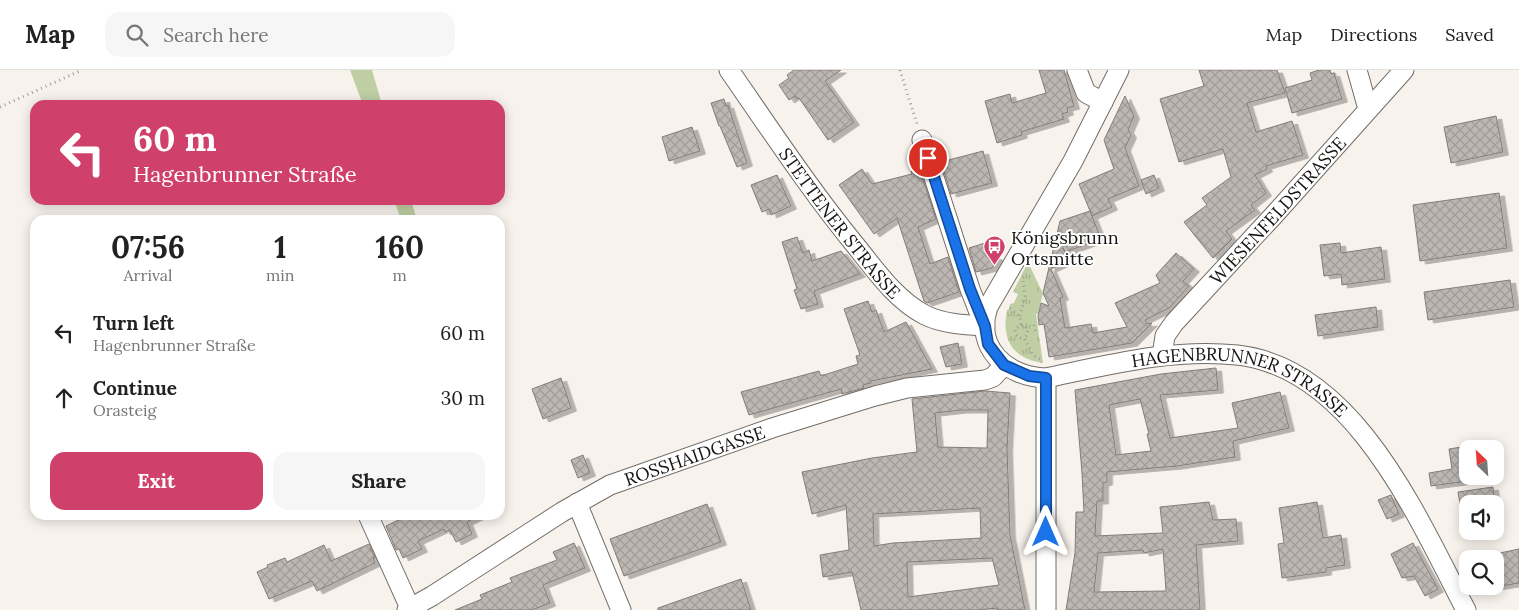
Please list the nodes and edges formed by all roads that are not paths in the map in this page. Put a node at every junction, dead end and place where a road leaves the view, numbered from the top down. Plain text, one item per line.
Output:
1 (729, 70) edge
2 (1077, 70) edge
3 (1119, 70) edge
4 (1357, 70) edge
5 (1404, 70) edge
6 (1103, 102) junction
7 (1368, 109) junction
8 (922, 140) road end
9 (985, 326) junction
10 (1162, 356) junction
11 (1004, 365) junction
12 (1044, 369) junction
13 (577, 503) junction
14 (370, 520) edge
15 (409, 609) edge
16 (621, 610) edge
17 (1046, 610) edge
18 (1466, 610) edge

1 - 9 street, STETTENER STRASSE
2 - 6 street
3 - 6 street
4 - 7 street
5 - 7 street, WIESENFELDSTRASSE
6 - 9 street
7 - 10 street, WIESENFELDSTRASSE
8 - 9 street, HAGENBRUNNER STRASSE
9 - 11 street, HAGENBRUNNER STRASSE
10 - 12 street, HAGENBRUNNER STRASSE
10 - 18 street, HAGENBRUNNER STRASSE
11 - 12 street, HAGENBRUNNER STRASSE
11 - 13 street, ROSSHAIDGASSE
12 - 17 street
13 - 15 street, ROSSHAIDGASSE
13 - 16 street
14 - 15 street

